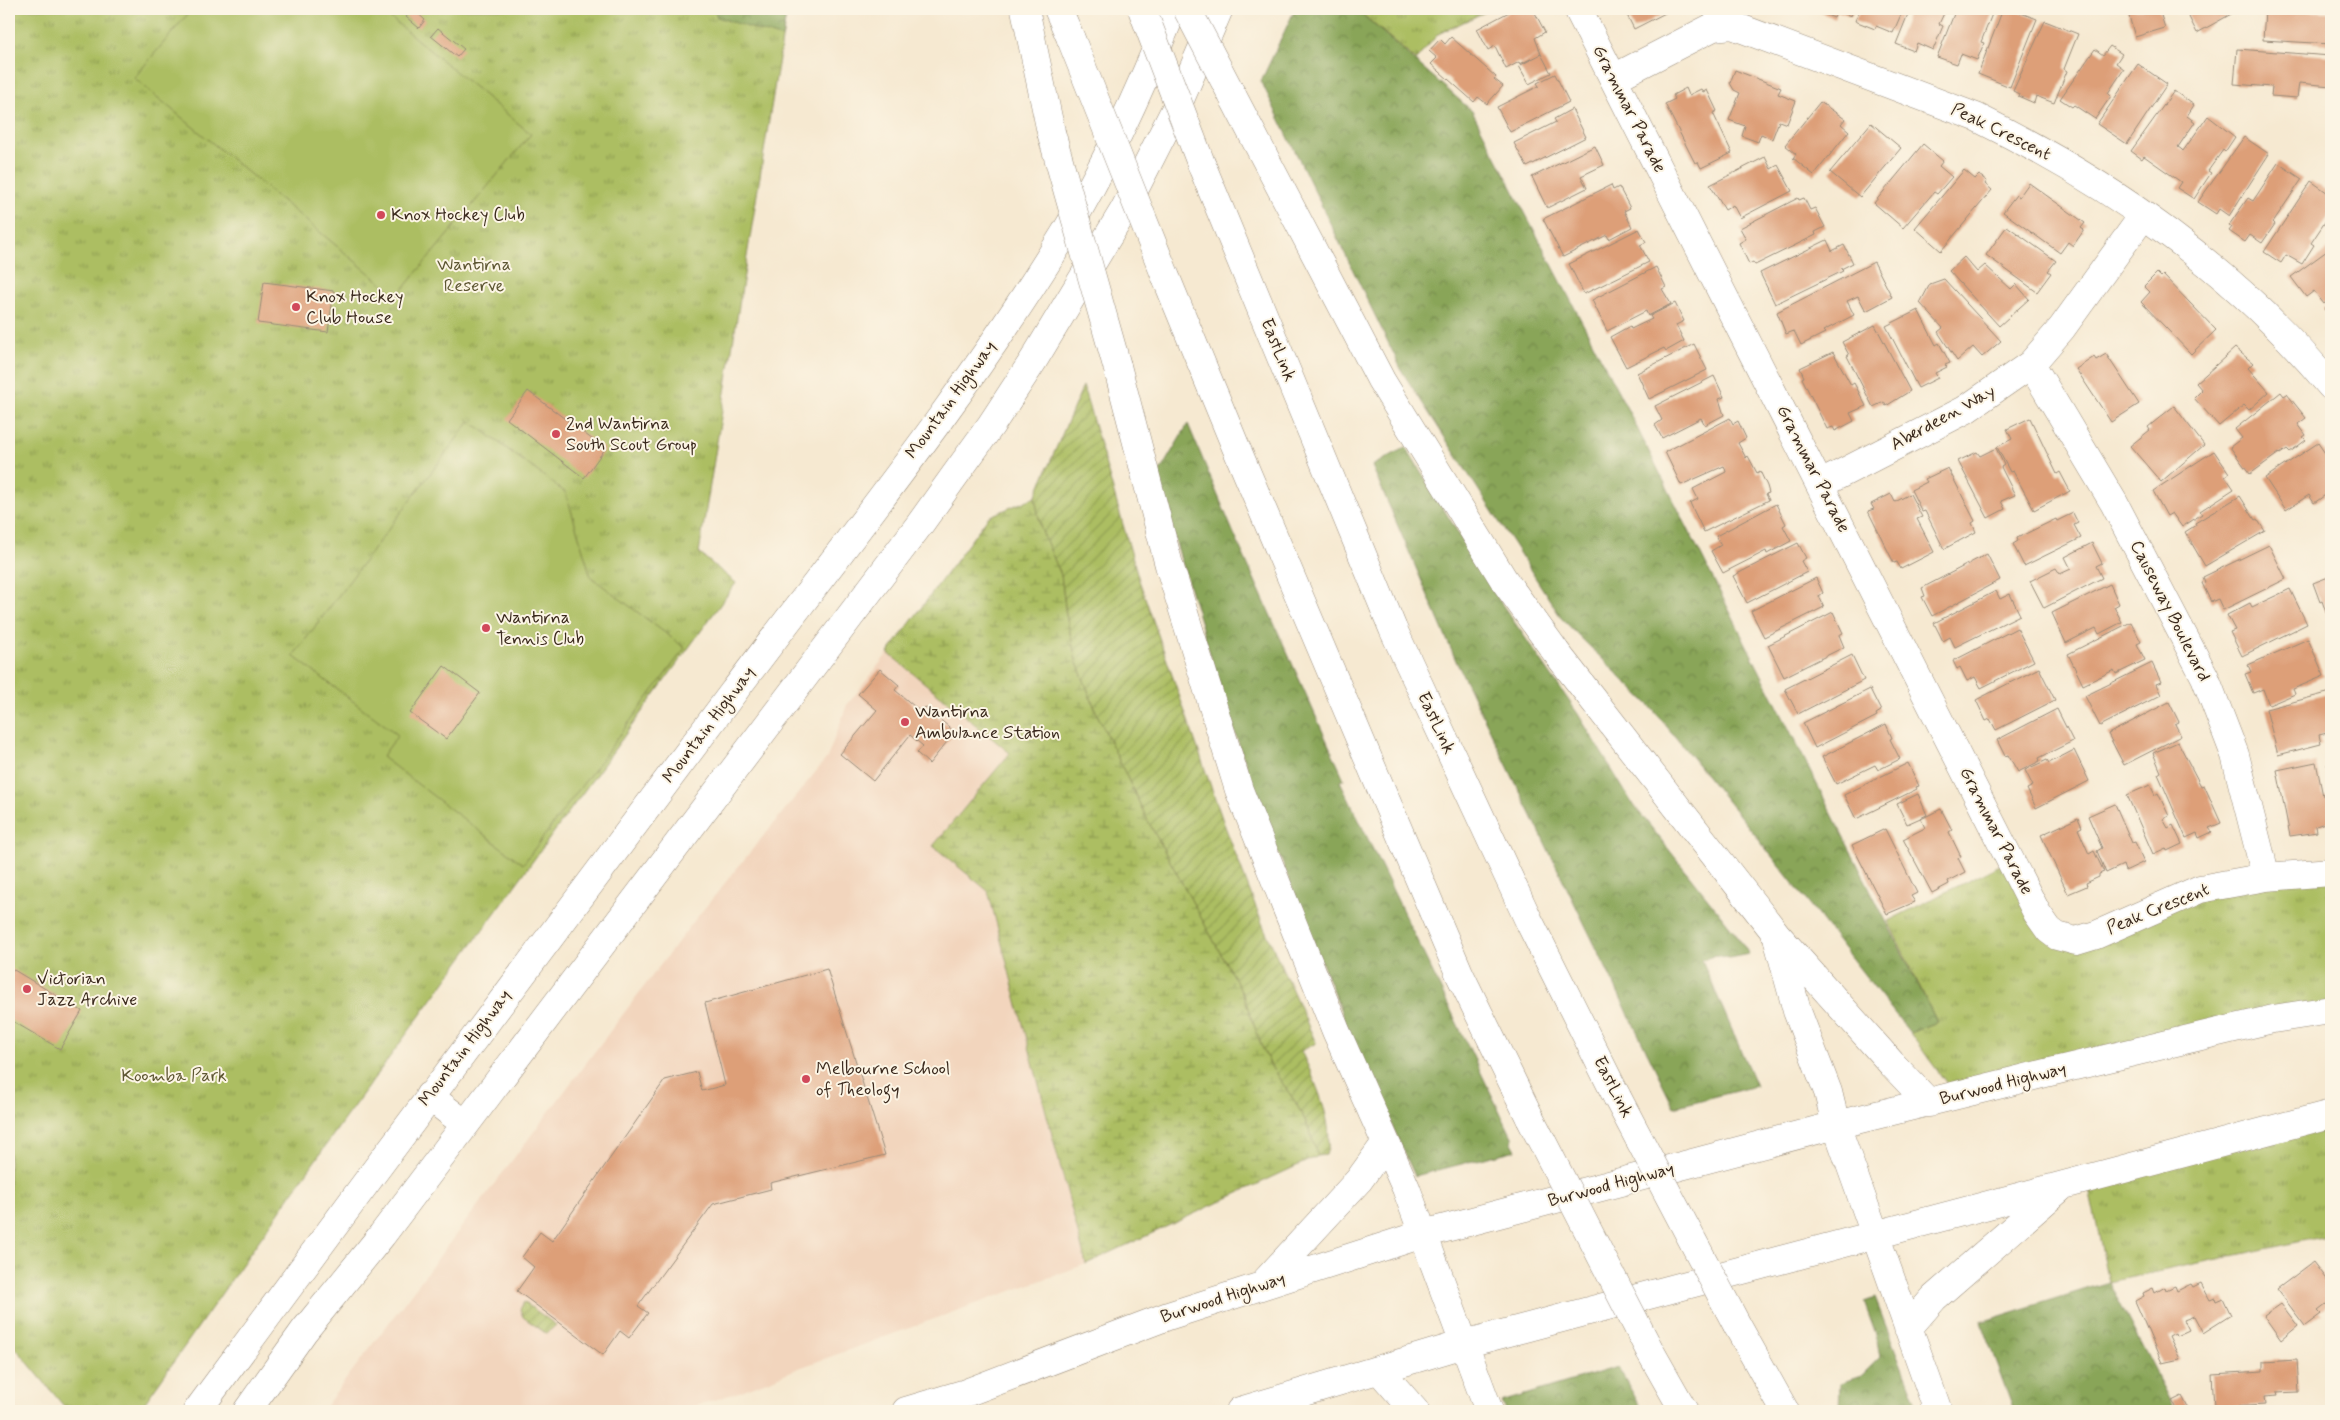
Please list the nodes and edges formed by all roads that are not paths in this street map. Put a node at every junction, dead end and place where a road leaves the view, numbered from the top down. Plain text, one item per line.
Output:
1 (1025, 9) edge
2 (1058, 9) edge
3 (1142, 9) edge
4 (1173, 9) edge
5 (1187, 9) edge
6 (1219, 9) edge
7 (1578, 9) edge
8 (1614, 78) junction
9 (2143, 216) junction
10 (2031, 364) junction
11 (2331, 386) edge
12 (1821, 484) junction
13 (2331, 872) edge
14 (2266, 877) junction
15 (2049, 930) joint
16 (1777, 935) junction
17 (2331, 1010) edge
18 (429, 1096) junction
19 (1929, 1103) junction
20 (2331, 1114) edge
21 (465, 1124) junction
22 (1836, 1125) junction
23 (1385, 1144) junction
24 (2062, 1186) junction
25 (1423, 1234) junction
26 (1875, 1236) junction
27 (1262, 1285) junction
28 (1908, 1328) junction
29 (1464, 1344) junction
30 (1380, 1371) junction
31 (197, 1411) edge
32 (247, 1411) edge
33 (906, 1411) edge
34 (1240, 1411) edge
35 (1415, 1411) edge
36 (1489, 1411) edge
37 (1684, 1411) edge
38 (1785, 1411) edge
39 (1938, 1411) edge

1 - 23 main road, bridge
2 - 37 main road, bridge
3 - 38 main road, EastLink, bridge
4 - 18 main road, Mountain Highway
5 - 16 main road, bridge
6 - 21 main road
7 - 8 main road, Grammar Parade
8 - 9 main road, Peak Crescent
8 - 12 main road, Grammar Parade
9 - 10 main road, Aberdeen Way
9 - 11 main road, Peak Crescent
10 - 12 main road, Aberdeen Way
10 - 14 main road, Causeway Boulevard
12 - 15 main road, Grammar Parade
13 - 14 main road, Peak Crescent
14 - 15 main road, Peak Crescent
16 - 19 main road
16 - 22 main road
17 - 19 main road, Burwood Highway
18 - 21 main road
18 - 31 main road, Mountain Highway
19 - 22 main road, Burwood Highway
20 - 24 main road
21 - 32 main road
22 - 25 main road, Burwood Highway
22 - 26 main road
23 - 25 main road
23 - 27 main road
24 - 26 main road
24 - 28 main road
25 - 27 main road, Burwood Highway
25 - 29 main road
26 - 28 main road
26 - 29 main road
27 - 33 main road, Burwood Highway
28 - 39 main road
29 - 30 main road
29 - 36 main road
30 - 34 main road
30 - 35 main road

